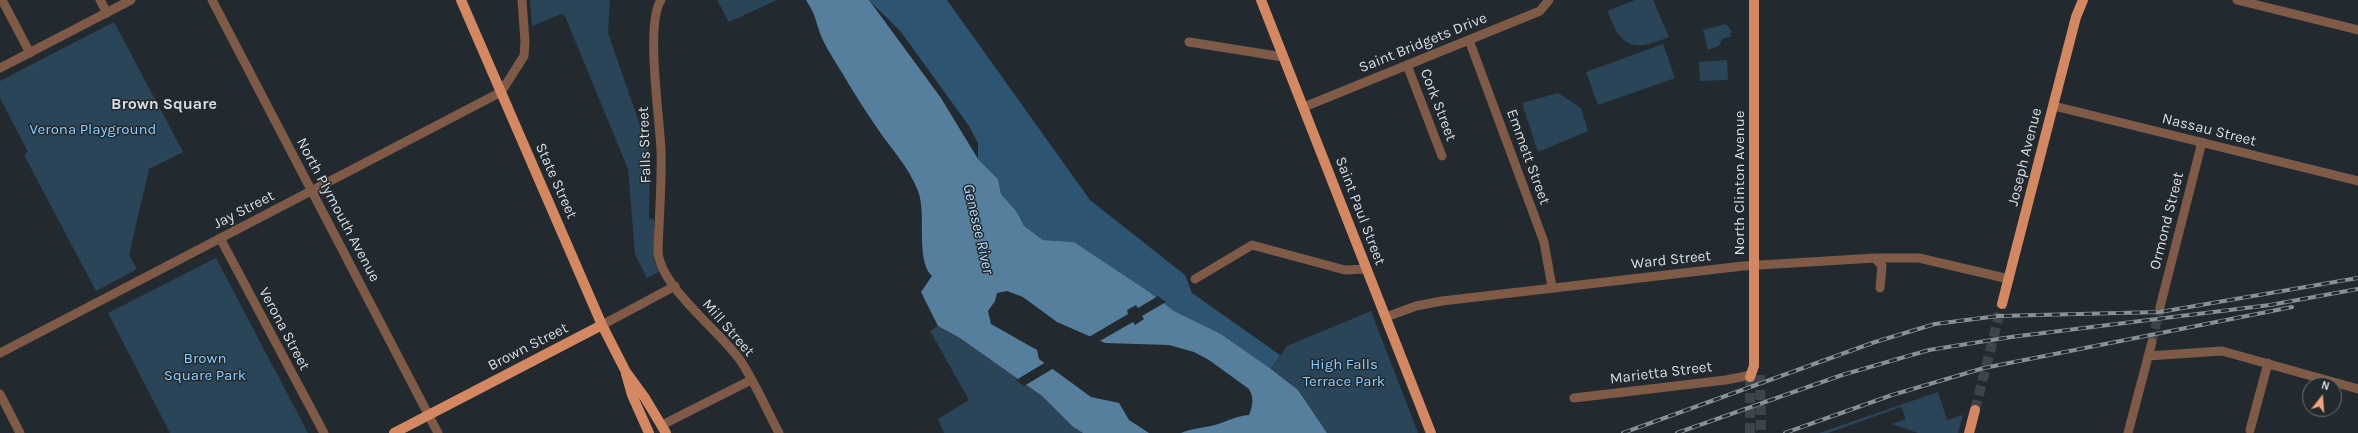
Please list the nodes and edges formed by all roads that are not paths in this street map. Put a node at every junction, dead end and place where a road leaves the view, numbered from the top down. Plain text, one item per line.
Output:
1 (2, 0) edge
2 (100, 0) edge
3 (130, 0) edge
4 (212, 0) edge
5 (461, 0) edge
6 (522, 0) edge
7 (661, 0) edge
8 (1260, 0) edge
9 (1549, 0) edge
10 (1754, 0) edge
11 (2075, 0) edge
12 (2083, 0) edge
13 (2236, 0) edge
14 (107, 13) junction
15 (2076, 17) junction
16 (2358, 30) edge
17 (1469, 40) junction
18 (1189, 42) dead end
19 (30, 52) junction
20 (1283, 57) junction
21 (1407, 65) junction
22 (0, 68) edge
23 (501, 92) junction
24 (2054, 106) junction
25 (1304, 107) junction
26 (2202, 142) junction
27 (1442, 156) dead end
28 (2358, 181) edge
29 (312, 190) junction
30 (220, 238) junction
31 (1875, 258) junction
32 (1755, 265) junction
33 (1367, 269) junction
34 (1196, 279) dead end
35 (2008, 279) junction
36 (675, 286) junction
37 (1552, 287) junction
38 (1880, 288) dead end
39 (2002, 304) tunnel mouth
40 (2160, 307) tunnel mouth
41 (1386, 317) junction
42 (602, 325) junction
43 (2152, 342) tunnel mouth
44 (0, 353) edge
45 (2148, 356) junction
46 (2268, 363) junction
47 (626, 372) junction
48 (1754, 373) joint
49 (751, 380) junction
50 (2358, 389) edge
51 (0, 394) edge
52 (1574, 398) dead end
53 (1975, 410) tunnel mouth
54 (429, 415) junction
55 (664, 429) edge
56 (2250, 430) dead end
57 (20, 433) edge
58 (324, 433) edge
59 (394, 433) edge
60 (438, 433) edge
61 (649, 433) edge
62 (778, 433) edge
63 (1431, 433) edge
64 (1969, 433) edge
65 (2128, 433) edge

1 - 19 street
2 - 14 street
3 - 14 street
4 - 29 street, North Plymouth Avenue
5 - 23 main road, State Street
6 - 23 street
7 - 36 street, Falls Street
8 - 20 main road, Saint Paul Street
9 - 17 street, Saint Bridgets Drive
10 - 32 main road, North Clinton Avenue
11 - 15 main road, Joseph Avenue
12 - 15 main road, Joseph Avenue
13 - 16 street
14 - 19 street
15 - 24 main road, Joseph Avenue
17 - 21 street, Saint Bridgets Drive
17 - 37 street, Emmett Street
18 - 20 street
19 - 22 street
20 - 25 main road, Saint Paul Street
21 - 25 street, Saint Bridgets Drive
21 - 27 street, Cork Street
23 - 29 street, Jay Street
23 - 42 main road, State Street
24 - 26 street, Nassau Street
24 - 35 main road, Joseph Avenue
25 - 33 main road, Saint Paul Street
26 - 28 street, Nassau Street
26 - 40 street, Ormond Street
29 - 30 street, Jay Street
29 - 54 street, North Plymouth Avenue
30 - 44 street, Jay Street
30 - 58 street, Verona Street
31 - 32 street, Ward Street
31 - 35 street, Ward Street
31 - 38 street
32 - 37 street, Ward Street
32 - 48 main road, North Clinton Avenue
33 - 34 street
33 - 41 main road, Saint Paul Street
35 - 39 main road, Joseph Avenue
36 - 42 street, Brown Street
36 - 49 street, Mill Street
37 - 41 street, Ward Street
41 - 63 main road, Saint Paul Street
42 - 47 main road, State Street
42 - 54 main road, Brown Street
43 - 45 street
45 - 46 street
45 - 65 street
46 - 50 street
46 - 56 street
47 - 55 main road, State Street
47 - 61 main road, State Street
48 - 52 street, Marietta Street
49 - 55 street
49 - 62 street, Mill Street
51 - 57 street
53 - 64 main road
54 - 59 main road, Brown Street
54 - 60 street, North Plymouth Avenue

